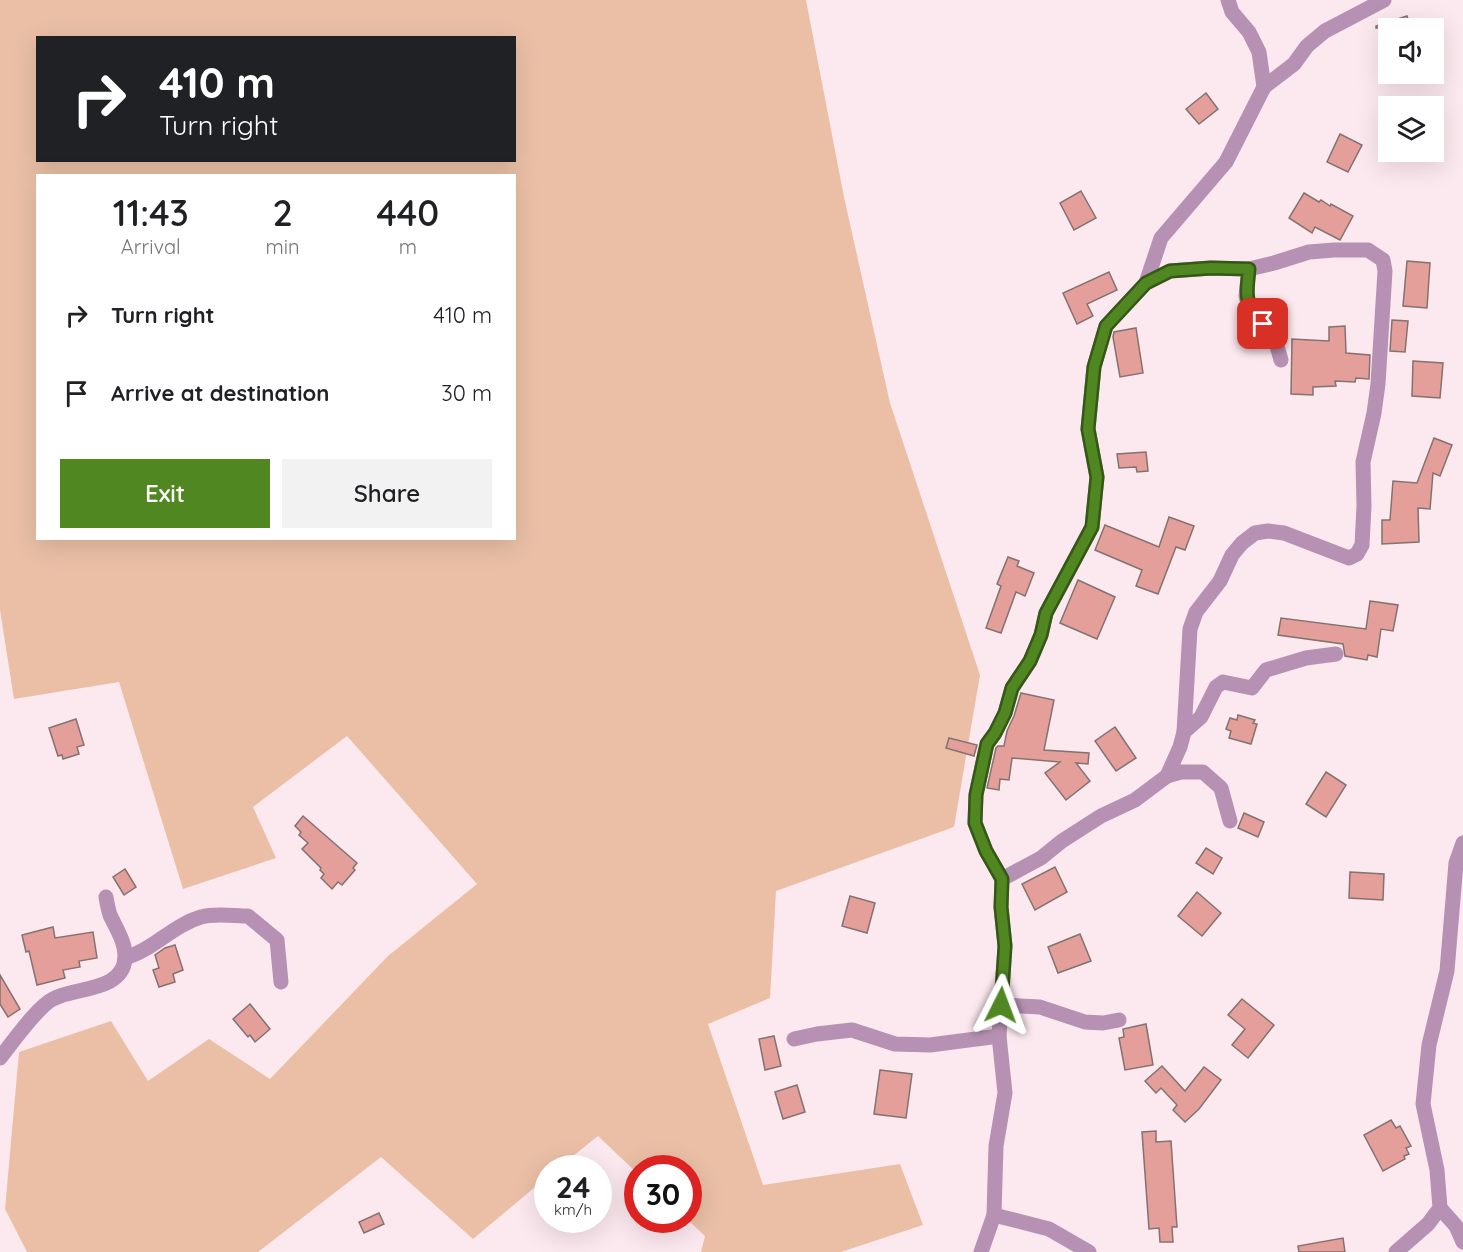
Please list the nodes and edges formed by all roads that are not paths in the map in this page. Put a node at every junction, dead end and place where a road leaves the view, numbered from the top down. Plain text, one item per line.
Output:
1 (1228, 0) edge
2 (1384, 0) edge
3 (1264, 87) junction
4 (1249, 269) junction
5 (1146, 283) junction
6 (1281, 360) dead end
7 (1336, 654) dead end
8 (1184, 732) junction
9 (1167, 776) junction
10 (1230, 821) dead end
11 (1463, 843) edge
12 (1002, 879) junction
13 (106, 897) dead end
14 (125, 957) junction
15 (281, 982) dead end
16 (1001, 1005) junction
17 (1119, 1020) dead end
18 (999, 1036) junction
19 (794, 1039) dead end
20 (0, 1058) edge
21 (1440, 1208) junction
22 (994, 1215) junction
23 (1463, 1242) edge
24 (981, 1252) edge
25 (1089, 1252) edge
26 (1396, 1252) edge

1 - 3 street
2 - 3 street
3 - 5 street
4 - 5 street
4 - 6 street
4 - 8 street
5 - 12 street
7 - 8 street
8 - 9 street
9 - 10 street
9 - 12 street
11 - 21 street
12 - 16 street
13 - 14 street
14 - 15 street
14 - 20 street
16 - 17 street
16 - 18 street
18 - 19 street
18 - 22 street
21 - 23 street
21 - 26 street
22 - 24 street
22 - 25 street

